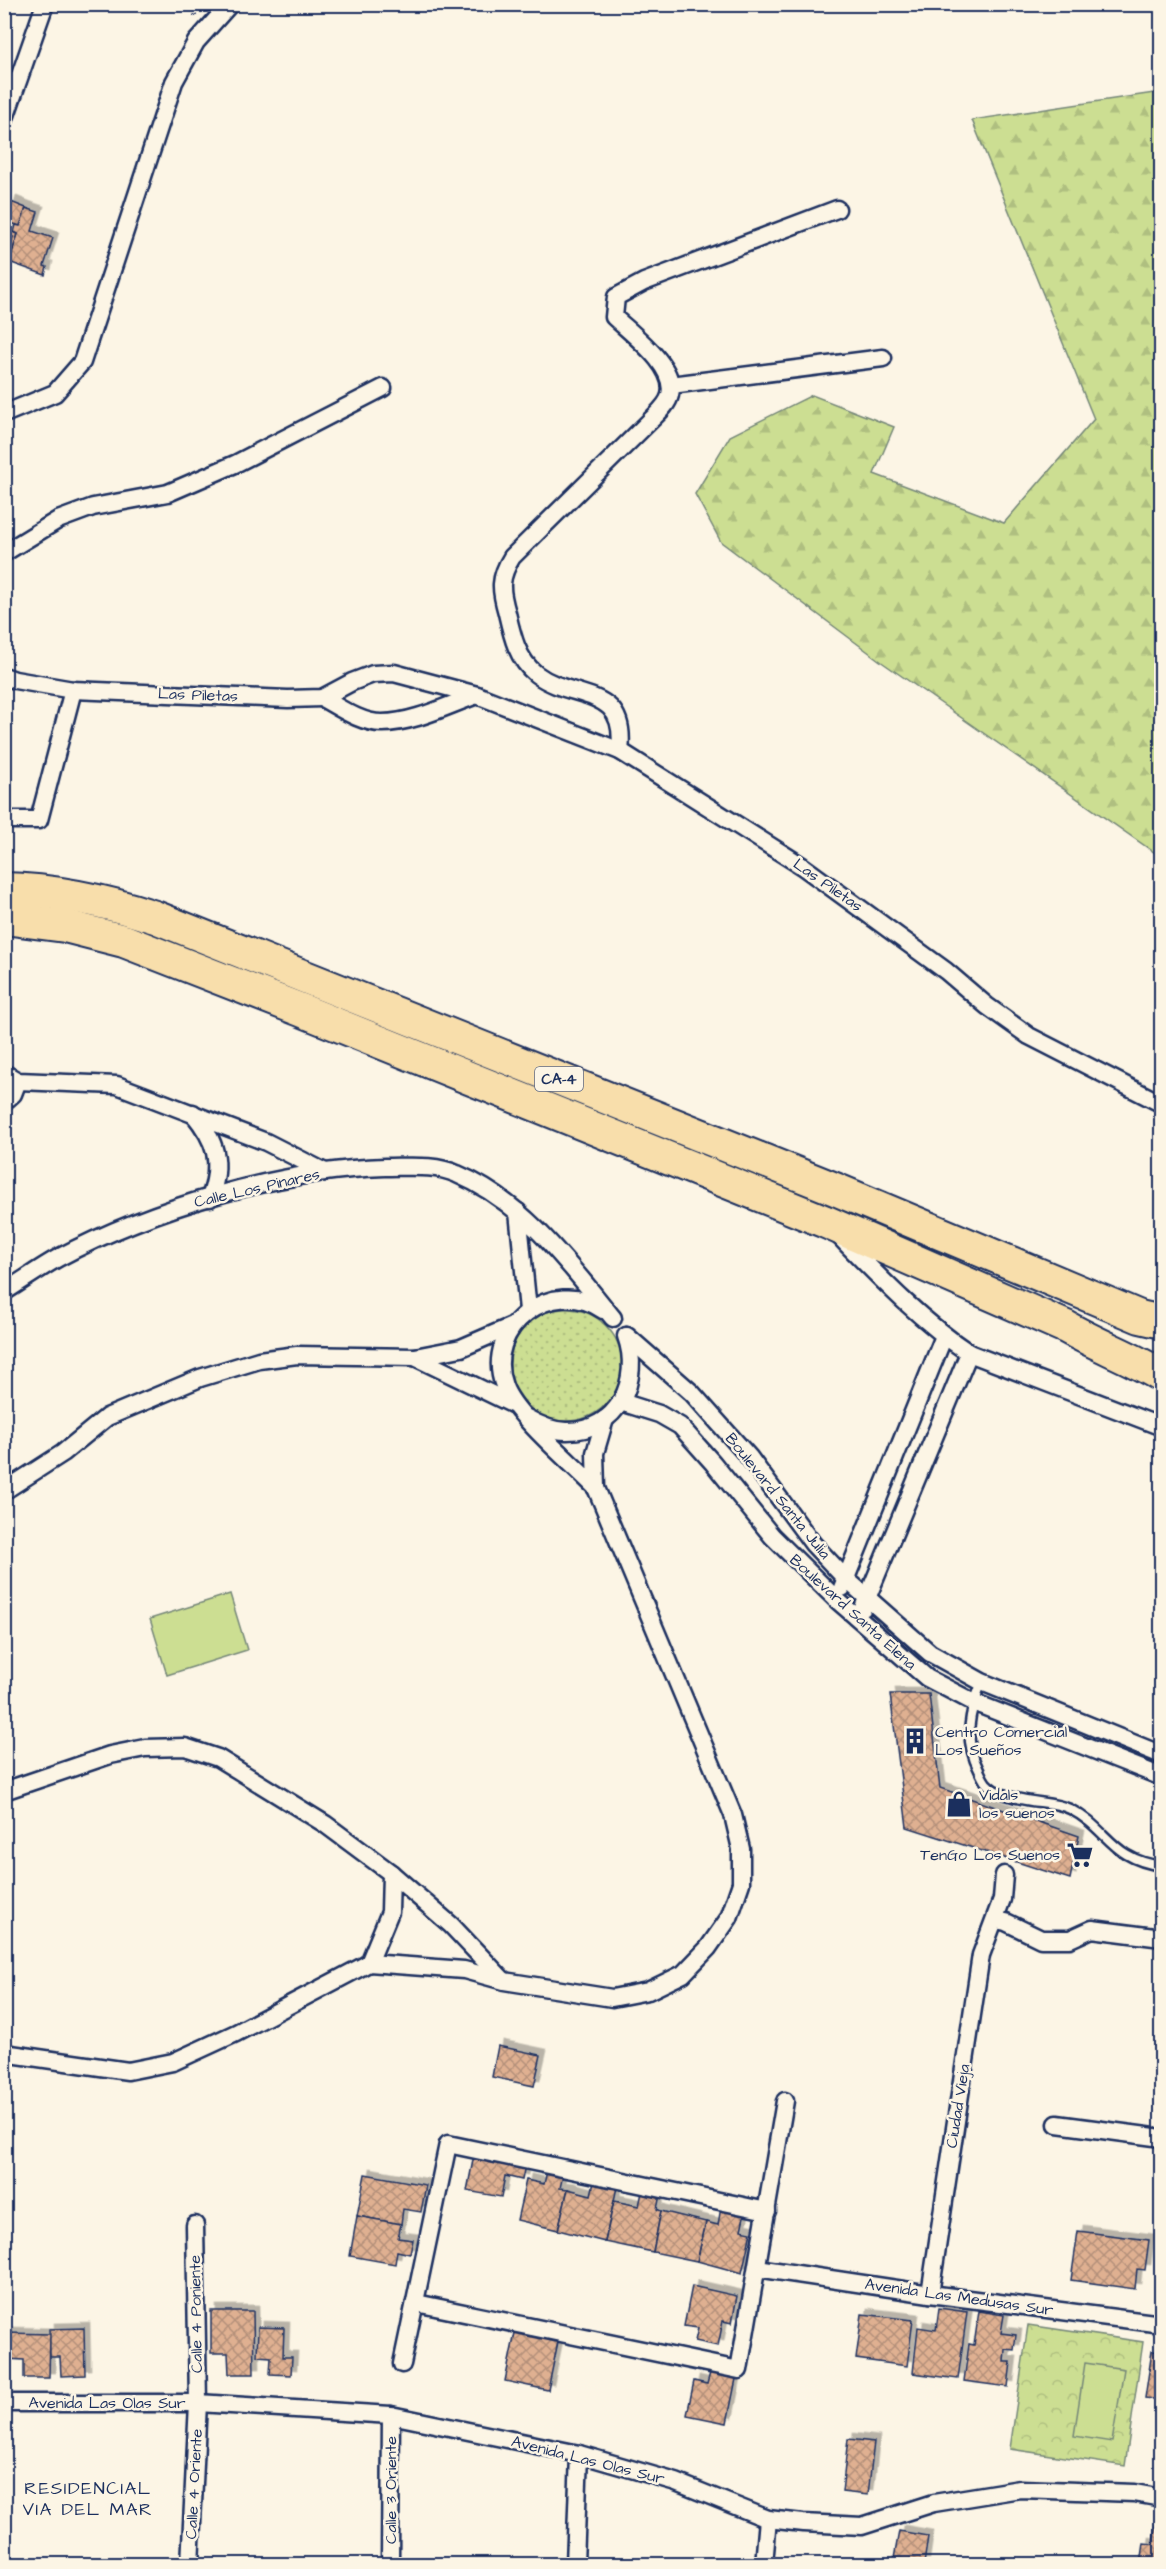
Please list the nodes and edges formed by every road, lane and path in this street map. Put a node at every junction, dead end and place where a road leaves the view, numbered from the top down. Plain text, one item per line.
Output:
1 (45, 4) edge
2 (230, 4) edge
3 (4, 121) edge
4 (837, 209) dead end
5 (883, 358) dead end
6 (671, 386) junction
7 (383, 388) dead end
8 (4, 414) edge
9 (4, 553) edge
10 (4, 676) edge
11 (73, 690) junction
12 (477, 695) junction
13 (322, 698) junction
14 (620, 751) junction
15 (4, 820) edge
16 (4, 889) edge
17 (4, 918) edge
18 (11, 1077) edge
19 (4, 1102) edge
20 (1161, 1104) edge
21 (192, 1112) junction
22 (325, 1172) junction
23 (210, 1198) junction
24 (518, 1212) junction
25 (826, 1222) junction
26 (4, 1292) edge
27 (528, 1310) junction
28 (613, 1318) junction
29 (1161, 1322) edge
30 (512, 1326) junction
31 (627, 1336) junction
32 (944, 1336) junction
33 (969, 1353) junction
34 (416, 1357) junction
35 (1161, 1376) edge
36 (621, 1402) junction
37 (512, 1404) junction
38 (527, 1418) junction
39 (605, 1419) junction
40 (1161, 1427) edge
41 (596, 1488) junction
42 (4, 1491) edge
43 (846, 1579) junction
44 (868, 1599) junction
45 (838, 1601) junction
46 (858, 1619) junction
47 (982, 1682) junction
48 (973, 1702) junction
49 (1161, 1755) edge
50 (1161, 1778) edge
51 (4, 1791) edge
52 (1161, 1866) edge
53 (391, 1873) junction
54 (1004, 1875) dead end
55 (995, 1920) junction
56 (1161, 1938) edge
57 (369, 1963) junction
58 (504, 1981) junction
59 (4, 2053) edge
60 (786, 2101) dead end
61 (1057, 2124) dead end
62 (1161, 2138) edge
63 (766, 2211) junction
64 (195, 2225) dead end
65 (757, 2268) junction
66 (930, 2294) junction
67 (416, 2303) junction
68 (1161, 2324) edge
69 (402, 2364) dead end
70 (4, 2403) edge
71 (198, 2403) junction
72 (391, 2415) junction
73 (579, 2454) junction
74 (1161, 2498) edge
75 (768, 2518) junction
76 (190, 2565) edge
77 (390, 2565) edge
78 (574, 2565) edge
79 (764, 2565) edge

1 - 3 street
2 - 8 street
4 - 6 street
5 - 6 street
6 - 14 street
7 - 9 street
10 - 11 street, Las Piletas
11 - 13 street, Las Piletas
11 - 15 street
12 - 13 street, Las Piletas
12 - 13 street
12 - 14 street, Las Piletas
14 - 20 street, Las Piletas
16 - 29 highway, CA-4
17 - 25 highway, CA-4
18 - 19 street
18 - 21 street
21 - 22 street
21 - 23 street
22 - 23 street, Calle Los Pinares
22 - 24 street, Calle Los Pinares
23 - 26 street, Calle Los Pinares
24 - 27 street
24 - 28 street, Calle Los Pinares
25 - 32 street
25 - 35 highway, CA-4
27 - 28 street
27 - 30 street
28 - 31 street
30 - 34 street
30 - 37 street
31 - 36 street
31 - 43 street, Boulevard Santa Julia
32 - 33 street
32 - 43 street
33 - 40 street
33 - 44 street
34 - 37 street
34 - 42 street
36 - 39 street
36 - 45 street, Boulevard Santa Elena
37 - 38 street
38 - 39 street
38 - 41 street
39 - 41 street
41 - 58 street
43 - 44 street, Boulevard Santa Julia
43 - 45 street
44 - 46 street
44 - 47 street, Boulevard Santa Julia
45 - 46 street, Boulevard Santa Elena
46 - 48 street, Boulevard Santa Elena
47 - 48 lane
47 - 49 street, Boulevard Santa Julia
48 - 50 street, Boulevard Santa Elena
48 - 52 lane
51 - 53 street
53 - 57 street
53 - 58 street
54 - 55 street, Ciudad Vieja
55 - 56 street
55 - 66 street, Ciudad Vieja
57 - 58 street
57 - 59 street
60 - 63 street
61 - 62 street
63 - 65 street
63 - 67 street
64 - 71 street, Calle 4 Poniente
65 - 66 street, Avenida Las Medusas Sur
65 - 67 street
66 - 68 street, Avenida Las Medusas Sur
67 - 69 street
70 - 71 street, Avenida Las Olas Sur
71 - 72 street, Avenida Las Olas Sur
71 - 76 street, Calle 4 Oriente
72 - 73 street, Avenida Las Olas Sur
72 - 77 street, Calle 3 Oriente
73 - 75 street, Avenida Las Olas Sur
73 - 78 street
74 - 75 street, Avenida Las Olas Sur
75 - 79 street

